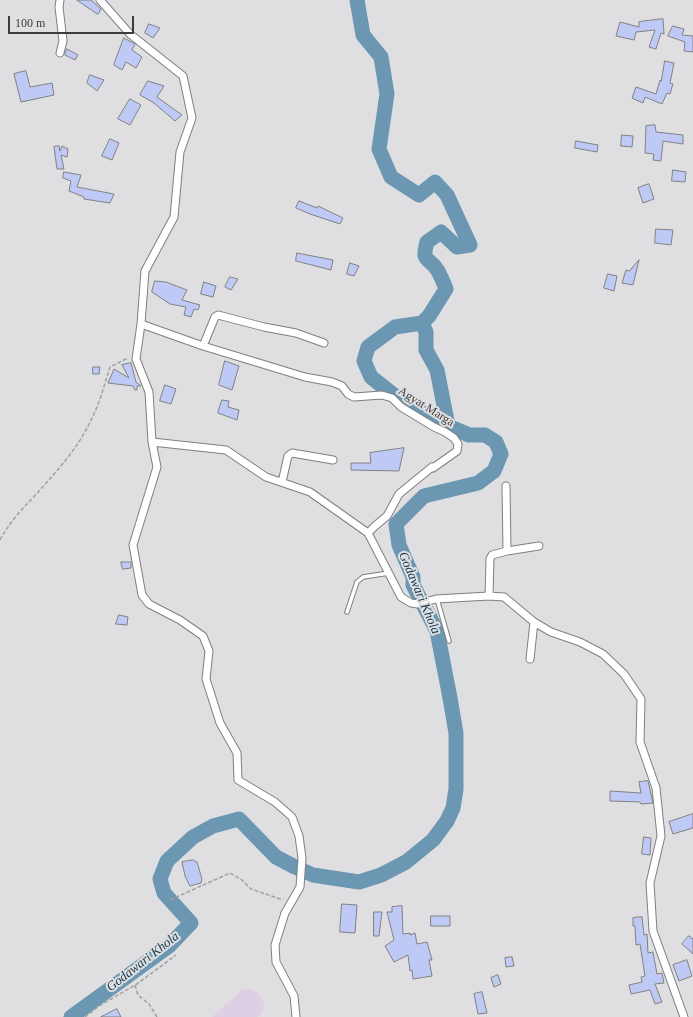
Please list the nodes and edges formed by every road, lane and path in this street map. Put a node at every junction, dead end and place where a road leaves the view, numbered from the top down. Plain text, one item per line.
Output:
1 (60, 0) edge
2 (100, 0) edge
3 (60, 53) dead end
4 (142, 324) junction
5 (324, 343) dead end
6 (203, 346) junction
7 (133, 357) dead end
8 (152, 442) junction
9 (333, 460) dead end
10 (282, 482) junction
11 (506, 486) dead end
12 (368, 533) junction
13 (0, 540) edge
14 (539, 546) dead end
15 (507, 551) junction
16 (389, 573) junction
17 (489, 596) junction
18 (437, 599) junction
19 (347, 612) dead end
20 (534, 622) junction
21 (450, 641) dead end
22 (530, 659) dead end
23 (170, 900) dead end
24 (282, 900) dead end
25 (176, 955) dead end
26 (135, 985) junction
27 (85, 1017) edge
28 (157, 1017) edge
29 (296, 1017) edge
30 (684, 1017) edge

1 - 3 street
2 - 4 street
4 - 6 street, Agyat Marga
4 - 8 street
5 - 6 street
6 - 12 street, Agyat Marga
7 - 13 path
8 - 10 street
8 - 29 street
9 - 10 street
10 - 12 street
11 - 15 street
12 - 16 street
14 - 15 street
15 - 17 street
16 - 18 street
16 - 19 lane
17 - 18 street
17 - 20 street
18 - 21 lane
20 - 22 street
20 - 30 street
23 - 24 path
25 - 26 path
26 - 27 path
26 - 28 path

